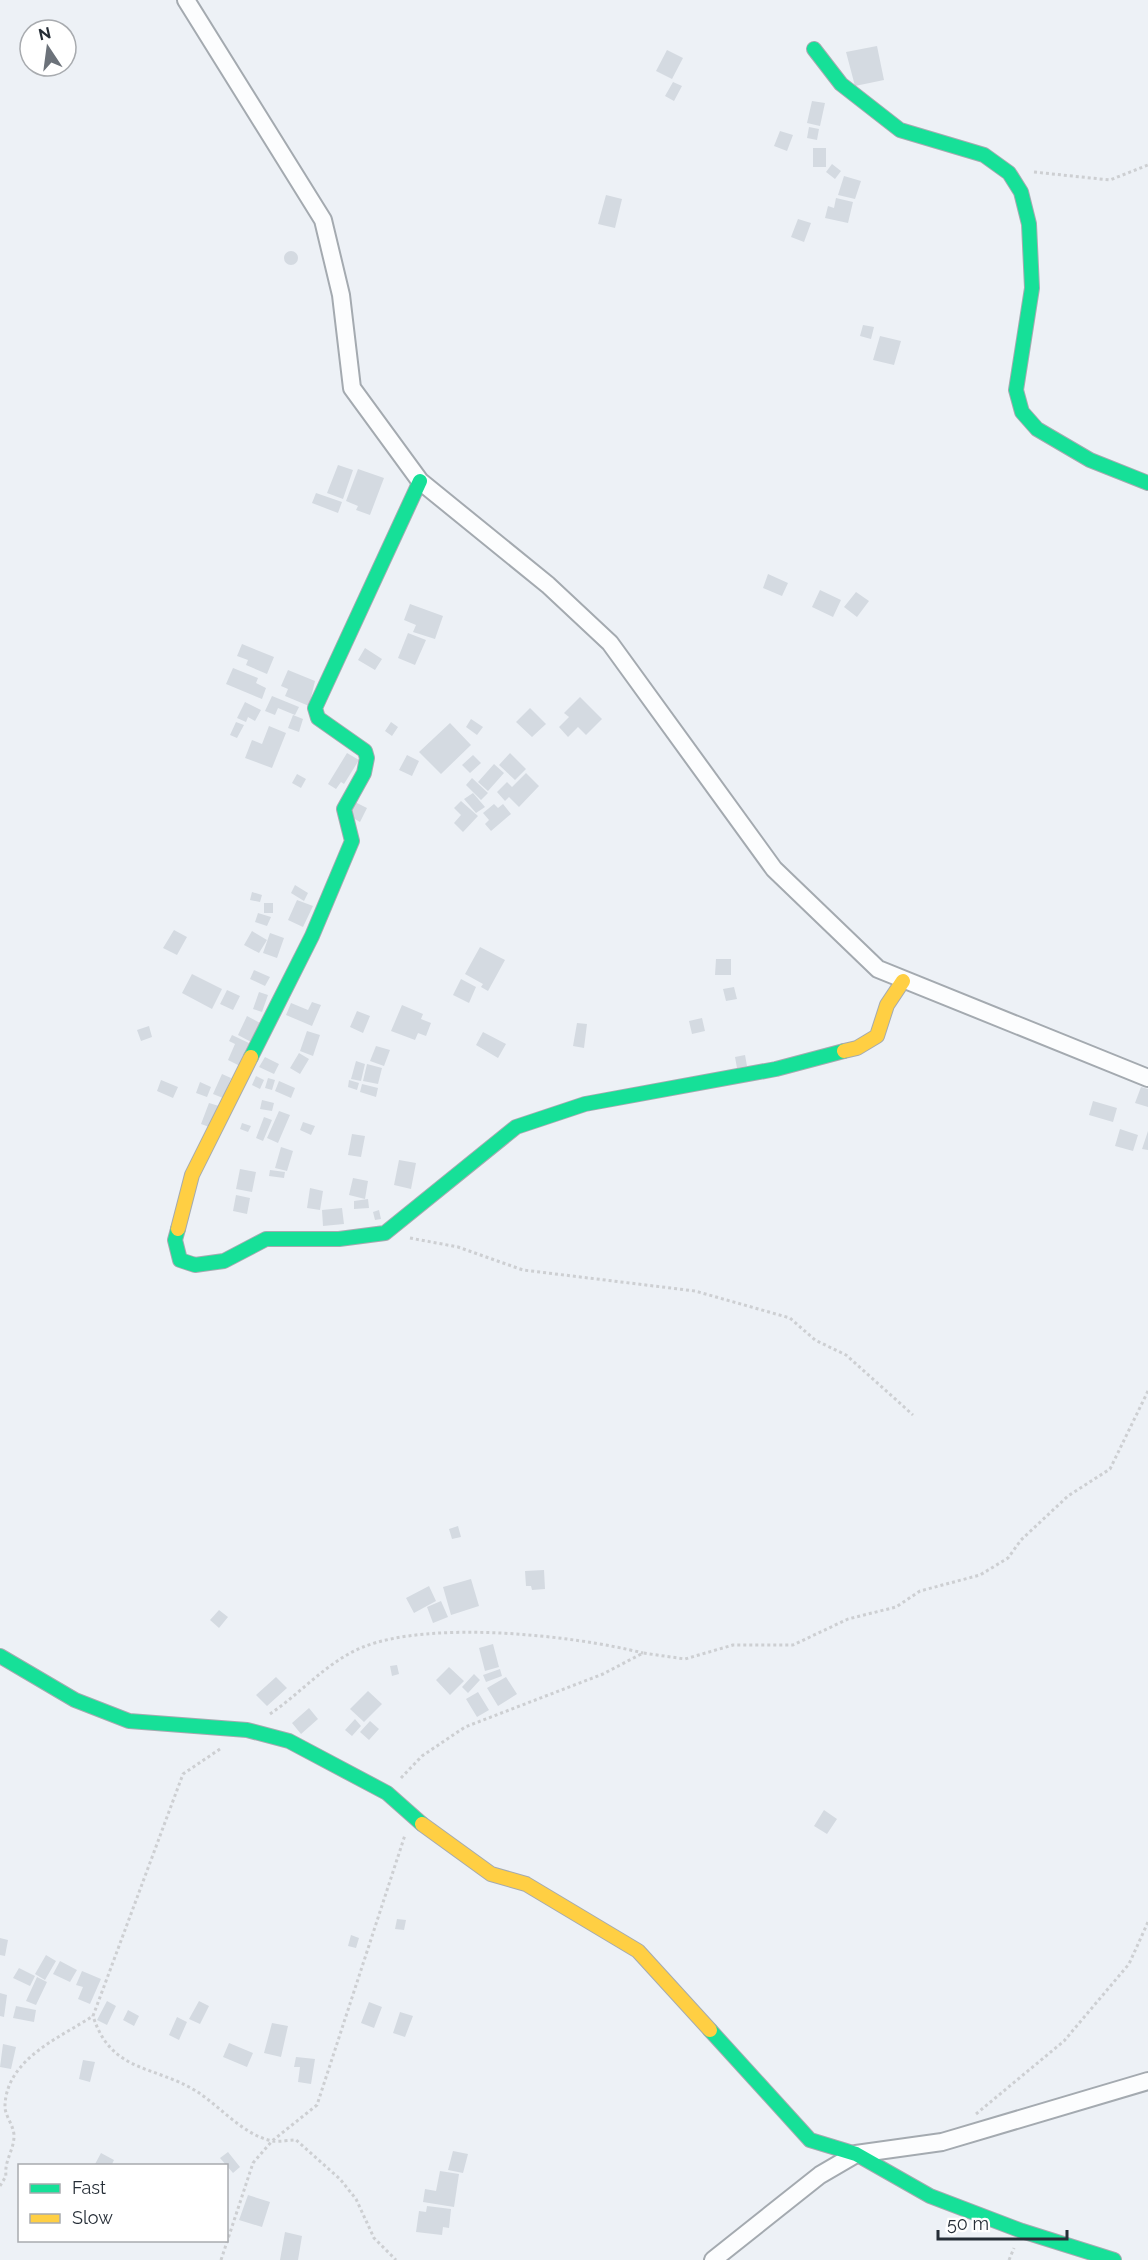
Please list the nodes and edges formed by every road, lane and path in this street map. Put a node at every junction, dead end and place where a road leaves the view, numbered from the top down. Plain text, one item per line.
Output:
1 (186, 0) edge
2 (813, 50) dead end
3 (1148, 165) edge
4 (1027, 170) dead end
5 (420, 482) junction
6 (1148, 483) edge
7 (903, 981) junction
8 (1148, 1078) edge
9 (385, 1233) junction
10 (1148, 1391) edge
11 (912, 1415) dead end
12 (643, 1653) junction
13 (0, 1656) edge
14 (247, 1730) junction
15 (387, 1792) junction
16 (410, 1815) junction
17 (1148, 1922) edge
18 (93, 2016) junction
19 (1148, 2080) edge
20 (968, 2121) dead end
21 (272, 2141) junction
22 (856, 2154) junction
23 (0, 2186) edge
24 (228, 2239) edge
25 (227, 2242) edge
26 (221, 2260) edge
27 (396, 2260) edge
28 (713, 2260) edge
29 (1114, 2260) edge

1 - 5 street
2 - 6 street
3 - 4 path
5 - 7 street
5 - 9 street
7 - 8 street
7 - 9 street
9 - 11 path
10 - 12 path
12 - 14 path
12 - 15 path
13 - 14 street
14 - 15 street
14 - 18 path
15 - 16 street
16 - 21 path
16 - 22 street
17 - 20 path
18 - 21 path
18 - 23 path
19 - 22 street
21 - 24 path
21 - 27 path
22 - 28 street
22 - 29 street
25 - 26 path

